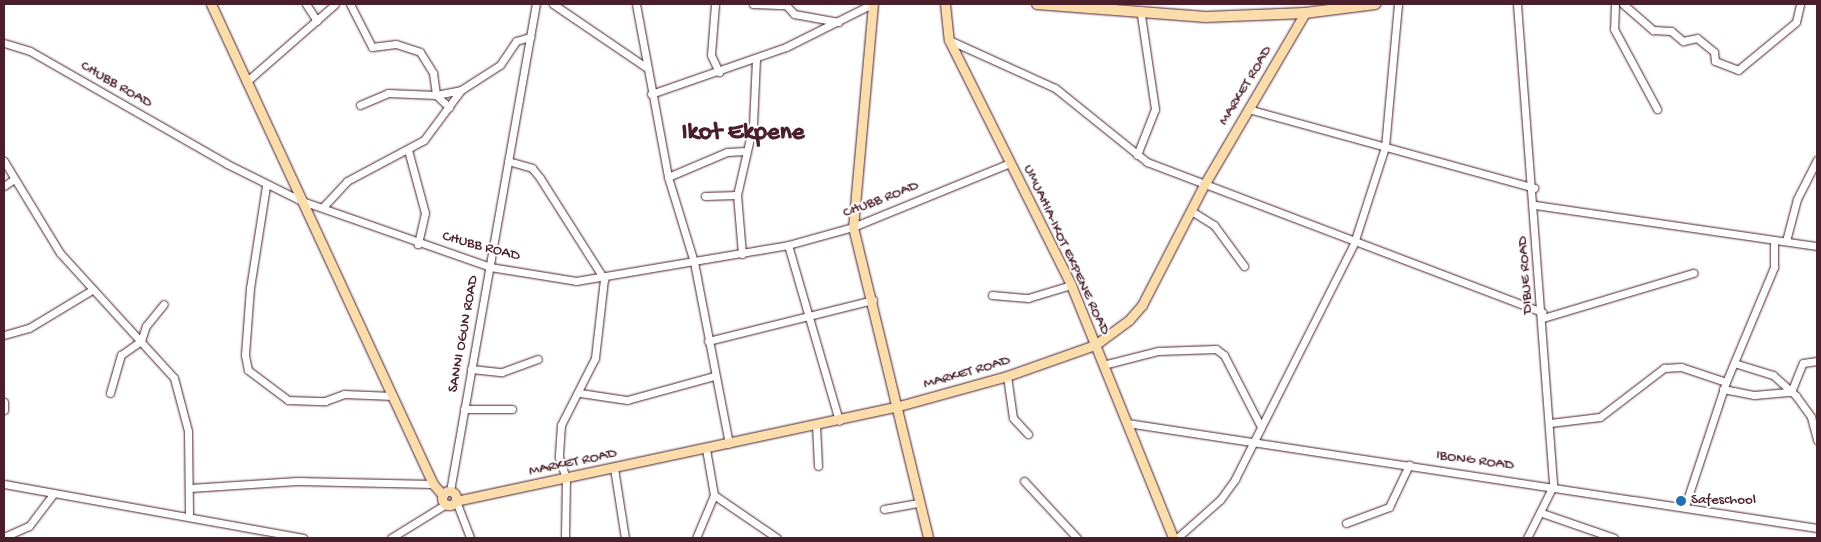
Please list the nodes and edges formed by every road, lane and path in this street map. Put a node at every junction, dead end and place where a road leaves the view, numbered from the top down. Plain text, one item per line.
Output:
1 (211, 4) edge
2 (306, 4) edge
3 (335, 4) edge
4 (350, 4) edge
5 (536, 4) edge
6 (553, 4) edge
7 (636, 4) edge
8 (714, 4) edge
9 (753, 4) edge
10 (873, 4) edge
11 (945, 4) edge
12 (1037, 4) edge
13 (1375, 4) edge
14 (1398, 4) edge
15 (1517, 4) edge
16 (1615, 4) edge
17 (1623, 4) edge
18 (1800, 4) edge
19 (1305, 13) junction
20 (1141, 15) junction
21 (317, 21) junction
22 (838, 22) junction
23 (530, 37) junction
24 (949, 40) junction
25 (4, 43) edge
26 (756, 58) junction
27 (648, 68) junction
28 (719, 72) junction
29 (246, 82) junction
30 (461, 90) junction
31 (650, 94) junction
32 (436, 96) junction
33 (360, 105) dead end
34 (449, 107) junction
35 (1248, 109) junction
36 (1657, 109) dead end
37 (1384, 147) junction
38 (408, 150) junction
39 (746, 151) junction
40 (1137, 155) junction
41 (1817, 160) edge
42 (4, 161) edge
43 (508, 161) junction
44 (1010, 163) junction
45 (668, 176) junction
46 (14, 179) junction
47 (1204, 185) junction
48 (4, 186) edge
49 (266, 186) junction
50 (1534, 188) junction
51 (737, 195) junction
52 (705, 196) dead end
53 (302, 201) junction
54 (1535, 205) junction
55 (323, 207) junction
56 (1193, 212) junction
57 (853, 226) junction
58 (1774, 240) junction
59 (1786, 241) junction
60 (1354, 243) junction
61 (418, 244) junction
62 (788, 245) junction
63 (1817, 246) edge
64 (742, 254) junction
65 (694, 262) junction
66 (1244, 266) dead end
67 (490, 267) junction
68 (1693, 273) dead end
69 (604, 279) junction
70 (1071, 285) junction
71 (92, 290) junction
72 (992, 295) dead end
73 (873, 300) junction
74 (164, 304) dead end
75 (1542, 315) junction
76 (807, 317) junction
77 (4, 336) edge
78 (141, 341) junction
79 (708, 341) junction
80 (1095, 344) junction
81 (538, 359) dead end
82 (1817, 361) edge
83 (1734, 363) junction
84 (1103, 364) junction
85 (471, 369) junction
86 (714, 376) junction
87 (1007, 376) junction
88 (1724, 386) junction
89 (1791, 392) junction
90 (110, 393) dead end
91 (580, 394) junction
92 (393, 396) junction
93 (4, 402) edge
94 (899, 406) junction
95 (464, 409) junction
96 (512, 409) dead end
97 (4, 410) edge
98 (839, 421) junction
99 (1128, 423) junction
100 (1550, 423) junction
101 (816, 425) junction
102 (1260, 425) junction
103 (1028, 434) dead end
104 (1817, 440) edge
105 (1252, 442) junction
106 (729, 444) junction
107 (706, 448) junction
108 (1409, 465) junction
109 (818, 466) dead end
110 (614, 468) junction
111 (566, 478) junction
112 (1024, 481) dead end
113 (4, 484) edge
114 (433, 484) junction
115 (1553, 486) junction
116 (190, 488) junction
117 (54, 493) junction
118 (446, 493) junction
119 (714, 495) junction
120 (456, 501) junction
121 (918, 503) junction
122 (446, 504) junction
123 (1684, 506) junction
124 (884, 509) dead end
125 (1542, 512) junction
126 (189, 516) junction
127 (1346, 523) dead end
128 (1817, 528) edge
129 (927, 534) edge
130 (4, 537) edge
131 (15, 537) edge
132 (303, 538) edge
133 (391, 538) edge
134 (470, 538) edge
135 (565, 538) edge
136 (625, 538) edge
137 (696, 538) edge
138 (777, 538) edge
139 (922, 538) edge
140 (1075, 538) edge
141 (1173, 538) edge
142 (1177, 538) edge
143 (1527, 538) edge
144 (1614, 538) edge

1 - 29 main road
2 - 21 street
3 - 21 street
4 - 32 street
5 - 23 street, SANNI OGUN ROAD
6 - 27 street
7 - 27 street
8 - 28 street
9 - 22 street
10 - 22 street
10 - 57 main road
11 - 24 main road, UMUAHIA-IKOT EKPENE ROAD
12 - 20 highway
13 - 19 highway
14 - 37 street
15 - 50 street, DIBUE ROAD
16 - 36 street
17 - 18 street
19 - 20 highway
19 - 35 main road, MARKET ROAD
20 - 40 street
21 - 29 street
22 - 26 street
23 - 30 street
23 - 43 street, SANNI OGUN ROAD
24 - 40 street
24 - 44 main road, UMUAHIA-IKOT EKPENE ROAD
25 - 49 street, CHUBB ROAD
26 - 28 street
26 - 39 street
27 - 31 street
28 - 31 street
29 - 53 main road
30 - 32 street
30 - 34 street
31 - 45 street
32 - 33 street
32 - 34 street
34 - 38 street
35 - 37 street
35 - 47 main road, MARKET ROAD
37 - 50 street
37 - 60 street
38 - 55 street
38 - 61 street
39 - 45 street
39 - 51 street
40 - 47 street
41 - 59 street
42 - 46 street
43 - 67 street, SANNI OGUN ROAD
43 - 69 street
44 - 57 street, CHUBB ROAD
44 - 70 main road, UMUAHIA-IKOT EKPENE ROAD
45 - 65 street
46 - 48 street
46 - 71 street
47 - 56 main road, MARKET ROAD
47 - 60 street
49 - 53 street, CHUBB ROAD
49 - 92 street
50 - 54 street, DIBUE ROAD
51 - 52 street
51 - 64 street
53 - 55 street, CHUBB ROAD
53 - 92 main road
54 - 58 street
54 - 75 street, DIBUE ROAD
55 - 61 street, CHUBB ROAD
56 - 66 street
56 - 80 main road, MARKET ROAD
57 - 62 street, CHUBB ROAD
57 - 73 main road
58 - 59 street
58 - 83 street
59 - 63 street
60 - 75 street
60 - 102 street
61 - 67 street, CHUBB ROAD
62 - 64 street, CHUBB ROAD
62 - 76 street
64 - 65 street, CHUBB ROAD
65 - 69 street, CHUBB ROAD
65 - 79 street
67 - 69 street, CHUBB ROAD
67 - 85 street, SANNI OGUN ROAD
68 - 75 street
69 - 91 street
70 - 72 street
70 - 80 main road, UMUAHIA-IKOT EKPENE ROAD
71 - 77 street
71 - 78 street
73 - 76 street
73 - 94 main road
74 - 78 street
75 - 100 street, DIBUE ROAD
76 - 79 street
76 - 98 street
78 - 90 street
78 - 116 street
79 - 86 street
80 - 84 main road, UMUAHIA-IKOT EKPENE ROAD
80 - 87 main road, MARKET ROAD
81 - 85 street
82 - 89 street
83 - 88 street
83 - 89 street
84 - 99 main road, UMUAHIA-IKOT EKPENE ROAD
84 - 102 street
85 - 95 street, SANNI OGUN ROAD
86 - 91 street
86 - 106 street
87 - 94 main road, MARKET ROAD
87 - 103 street
88 - 89 street
88 - 100 street
88 - 123 street
89 - 104 street
91 - 111 street
92 - 114 main road
93 - 97 street
94 - 98 main road, MARKET ROAD
94 - 121 main road
95 - 96 street
95 - 118 street, SANNI OGUN ROAD
98 - 101 main road, MARKET ROAD
99 - 105 street, IBONG ROAD
99 - 141 main road, UMUAHIA-IKOT EKPENE ROAD
100 - 115 street, DIBUE ROAD
101 - 106 main road, MARKET ROAD
101 - 109 street
102 - 105 street
105 - 108 street, IBONG ROAD
105 - 142 street
106 - 107 main road, MARKET ROAD
107 - 110 main road, MARKET ROAD
107 - 119 street
108 - 115 street, IBONG ROAD
108 - 127 street
110 - 111 main road, MARKET ROAD
110 - 136 street
111 - 120 main road, MARKET ROAD
111 - 135 street
112 - 140 street
113 - 117 street
114 - 116 street
114 - 118 main road
115 - 123 street, IBONG ROAD
115 - 125 street, DIBUE ROAD
116 - 126 street
117 - 126 street
117 - 131 street
118 - 120 main road
118 - 122 main road
119 - 137 street
119 - 138 street
120 - 122 main road, MARKET ROAD
120 - 134 street
121 - 124 street
121 - 129 main road
122 - 133 street
123 - 128 street, IBONG ROAD
125 - 143 street, DIBUE ROAD
125 - 144 street
126 - 132 street
129 - 139 street
130 - 131 street

